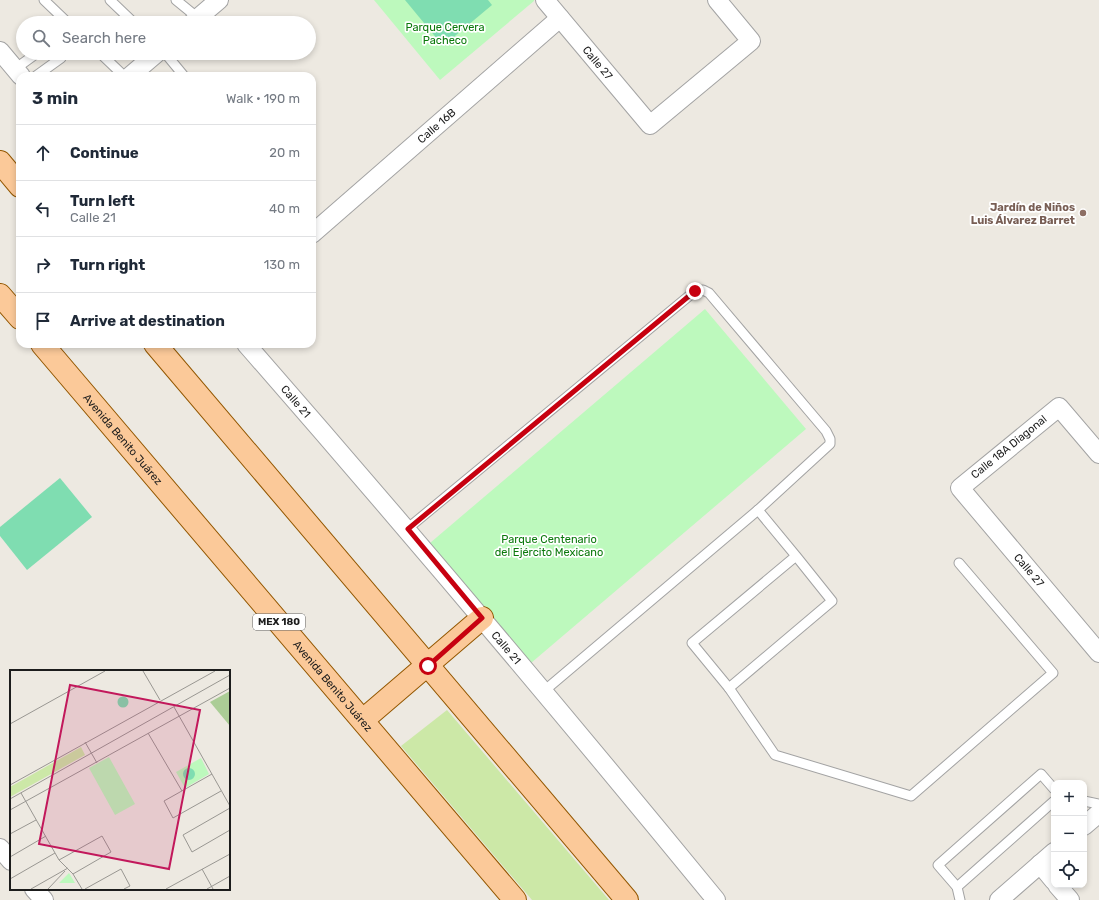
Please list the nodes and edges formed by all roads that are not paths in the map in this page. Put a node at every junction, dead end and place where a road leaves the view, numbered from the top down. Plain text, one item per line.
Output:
1 (44, 0) edge
2 (110, 0) edge
3 (176, 0) edge
4 (219, 0) edge
5 (545, 0) edge
6 (717, 0) edge
7 (61, 16) edge
8 (127, 16) edge
9 (190, 16) edge
10 (201, 16) edge
11 (560, 18) junction
12 (0, 51) edge
13 (30, 60) edge
14 (58, 60) edge
15 (107, 60) edge
16 (149, 60) edge
17 (170, 60) edge
18 (18, 72) edge
19 (42, 72) edge
20 (120, 72) edge
21 (135, 72) edge
22 (178, 72) edge
23 (316, 231) edge
24 (0, 295) edge
25 (16, 313) edge
26 (45, 348) edge
27 (158, 348) edge
28 (250, 348) edge
29 (1099, 454) edge
30 (960, 488) joint
31 (758, 510) junction
32 (408, 529) junction
33 (796, 556) junction
34 (959, 563) dead end
35 (482, 618) junction
36 (1099, 653) edge
37 (428, 666) junction
38 (729, 688) junction
39 (544, 691) junction
40 (362, 720) junction
41 (1051, 786) edge
42 (1087, 802) edge
43 (1051, 804) edge
44 (1099, 804) edge
45 (1099, 813) edge
46 (1087, 823) edge
47 (0, 848) edge
48 (1051, 855) edge
49 (10, 860) edge
50 (1040, 864) junction
51 (1051, 877) edge
52 (957, 887) junction
53 (1060, 888) edge
54 (35, 890) edge
55 (44, 900) edge
56 (515, 900) edge
57 (627, 900) edge
58 (716, 900) edge
59 (960, 900) edge
60 (999, 900) edge
61 (1070, 900) edge

1 - 7 lane
2 - 8 lane
3 - 9 lane
4 - 10 street
5 - 11 street, Calle 27
6 - 11 street, Calle 27
11 - 23 street, Calle 16B
12 - 18 street
13 - 18 lane
14 - 19 lane
15 - 20 lane
16 - 21 street
17 - 22 lane
24 - 25 main road
26 - 40 main road, Avenida Benito Juárez / MEX 180
27 - 37 main road
28 - 32 street, Calle 21
29 - 30 street, Calle 18A Diagonal
30 - 36 street, Calle 27
31 - 32 lane
31 - 33 lane
31 - 39 lane
32 - 35 street, Calle 21
33 - 38 lane
33 - 38 lane
34 - 38 lane
35 - 37 main road
35 - 39 street, Calle 21
37 - 40 main road
37 - 57 main road
39 - 58 street, Calle 21
40 - 56 main road, Avenida Benito Juárez / MEX 180
41 - 52 lane
42 - 44 lane
43 - 52 lane
45 - 46 street
47 - 49 street
48 - 50 street
50 - 51 street
50 - 60 street
52 - 59 lane
53 - 61 street
54 - 55 street

